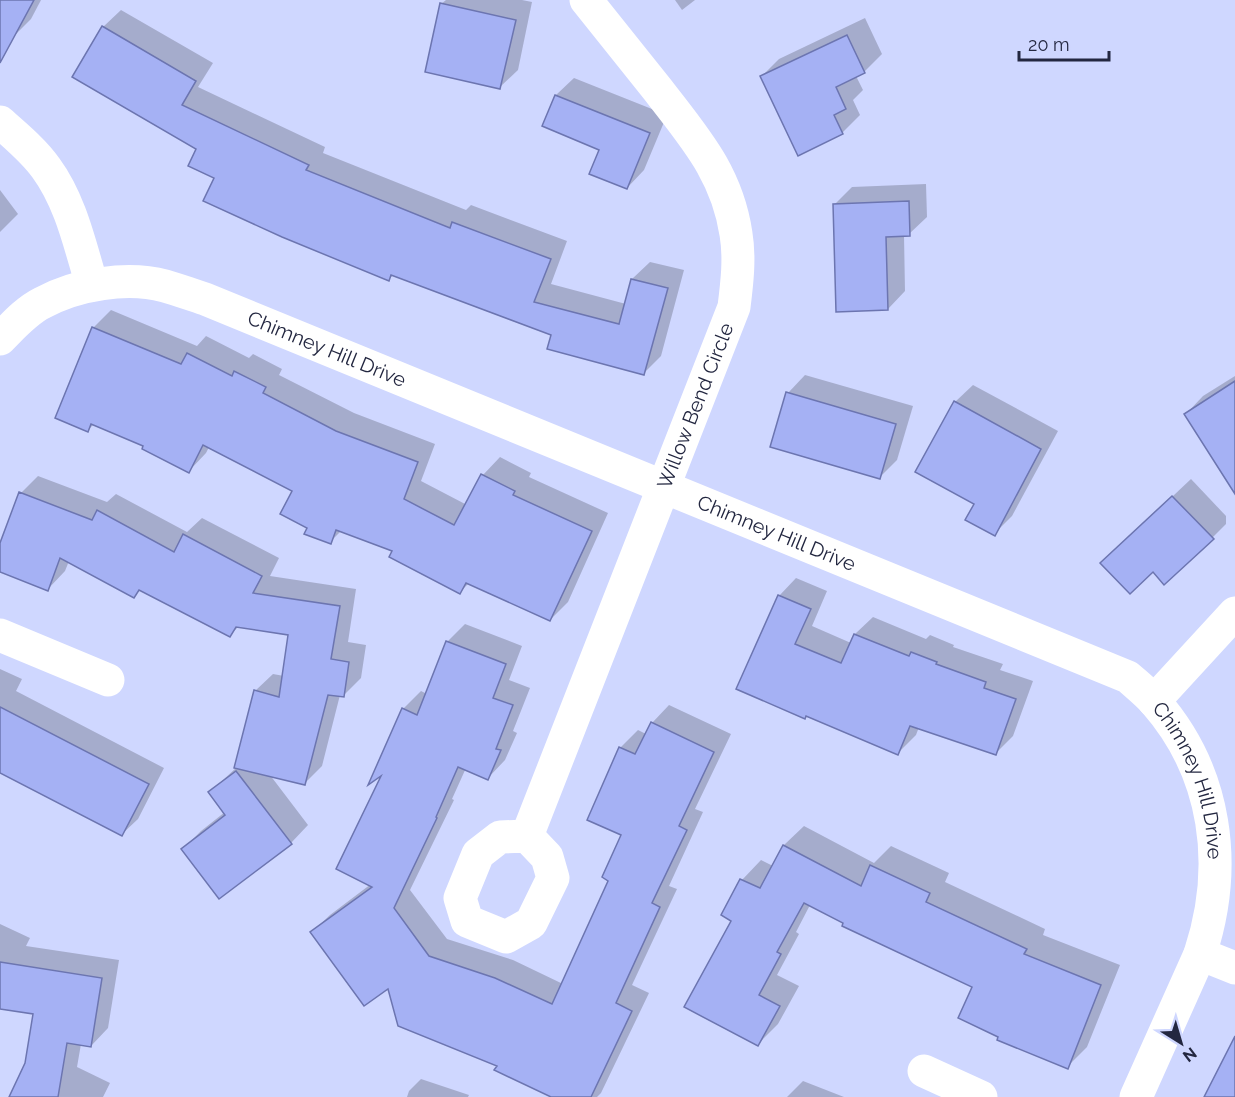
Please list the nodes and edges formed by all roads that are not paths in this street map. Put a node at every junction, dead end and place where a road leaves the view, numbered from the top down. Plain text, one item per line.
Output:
1 (586, 0) edge
2 (0, 122) edge
3 (92, 285) junction
4 (0, 339) edge
5 (664, 488) junction
6 (1235, 613) edge
7 (0, 635) edge
8 (108, 680) dead end
9 (1154, 701) junction
10 (527, 836) dead end
11 (1200, 954) junction
12 (1235, 968) edge
13 (924, 1071) dead end
14 (981, 1097) edge
15 (1136, 1097) edge

1 - 5 street, Willow Bend Circle
2 - 3 street
3 - 4 street, Chimney Hill Drive
3 - 5 street, Chimney Hill Drive
5 - 9 street, Chimney Hill Drive
5 - 10 street, Willow Bend Circle
6 - 9 street
7 - 8 street
9 - 11 street, Chimney Hill Drive
11 - 12 street
11 - 15 street, Chimney Hill Drive
13 - 14 street

